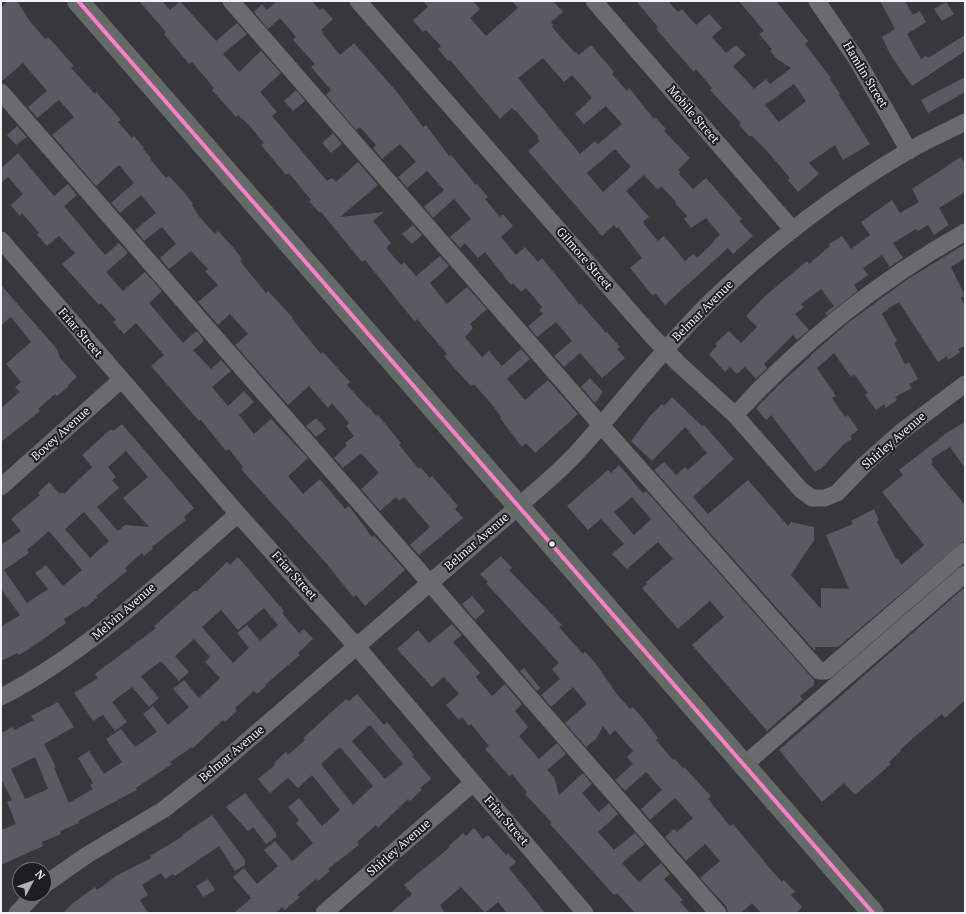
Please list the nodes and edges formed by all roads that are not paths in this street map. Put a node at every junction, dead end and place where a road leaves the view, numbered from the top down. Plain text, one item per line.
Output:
1 (78, 1) edge
2 (231, 1) edge
3 (358, 1) edge
4 (594, 1) edge
5 (818, 1) edge
6 (1, 92) edge
7 (965, 122) edge
8 (909, 151) junction
9 (793, 230) junction
10 (965, 232) edge
11 (3, 245) edge
12 (664, 350) junction
13 (121, 380) junction
14 (965, 384) edge
15 (735, 416) junction
16 (600, 424) junction
17 (1, 487) edge
18 (825, 498) joint
19 (519, 506) junction
20 (238, 514) junction
21 (965, 551) edge
22 (965, 574) edge
23 (431, 583) junction
24 (357, 647) junction
25 (1, 697) edge
26 (744, 765) junction
27 (473, 783) junction
28 (52, 879) edge
29 (27, 902) edge
30 (17, 913) edge
31 (324, 913) edge
32 (585, 913) edge
33 (718, 913) edge
34 (873, 913) edge

1 - 19 main road
2 - 16 street
3 - 12 street, Gilmore Street
4 - 9 street, Mobile Street
5 - 8 street, Hamlin Street
6 - 23 street
7 - 8 street, Belmar Avenue
8 - 9 street, Belmar Avenue
9 - 12 street, Belmar Avenue
10 - 15 street
11 - 13 street, Friar Street
12 - 15 street, Gilmore Street
12 - 16 street, Belmar Avenue
13 - 17 street, Bovey Avenue
13 - 20 street, Friar Street
14 - 18 street, Shirley Avenue
15 - 18 street, Gilmore Street
16 - 19 street, Belmar Avenue
16 - 21 street
19 - 23 street, Belmar Avenue
19 - 26 main road
20 - 24 street, Friar Street
20 - 25 street, Melvin Avenue
22 - 26 street
23 - 24 street, Belmar Avenue
23 - 33 street
24 - 27 street, Friar Street
24 - 28 street, Belmar Avenue
26 - 34 main road
27 - 31 street, Shirley Avenue
27 - 32 street, Friar Street
29 - 30 street

